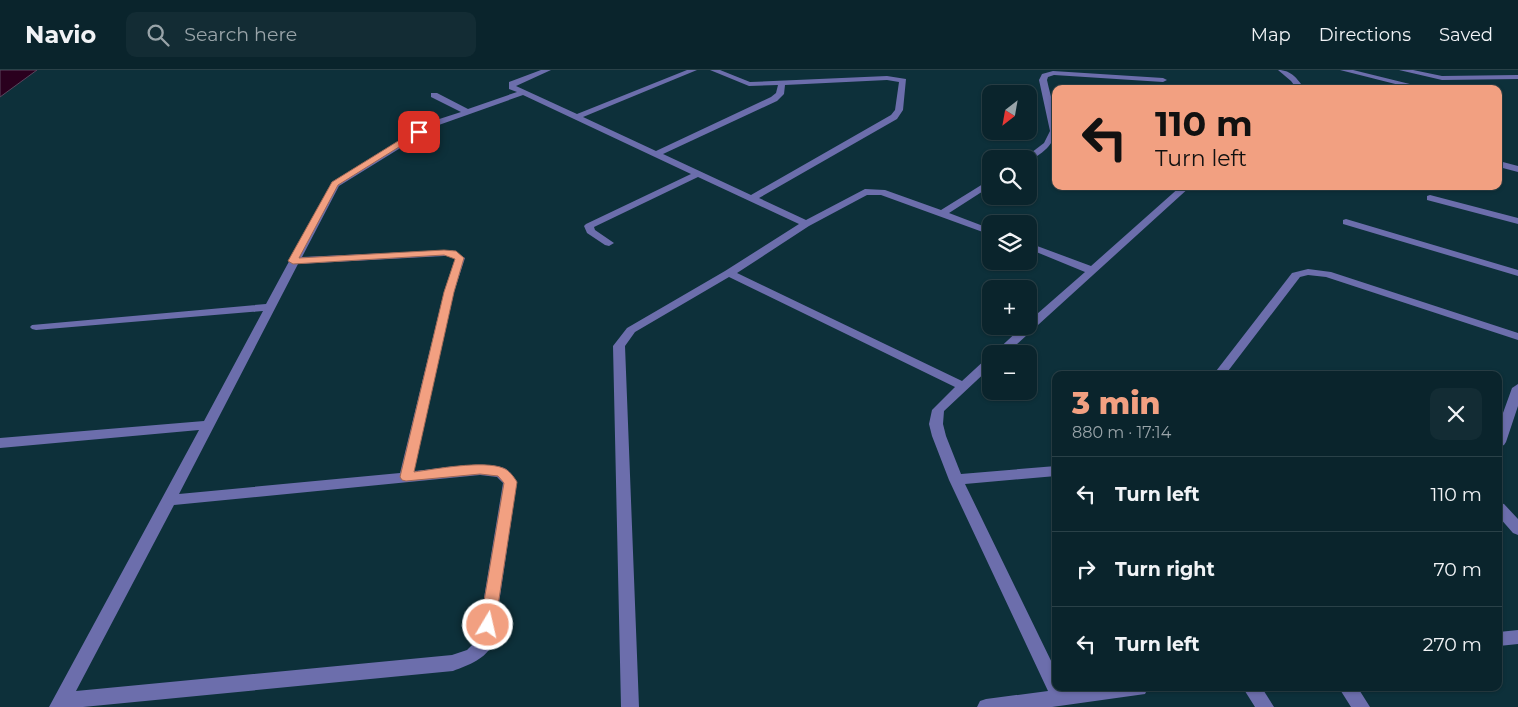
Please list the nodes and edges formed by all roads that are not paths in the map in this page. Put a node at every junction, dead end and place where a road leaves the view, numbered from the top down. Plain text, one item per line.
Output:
1 (547, 70) edge
2 (693, 70) edge
3 (714, 70) edge
4 (1157, 70) edge
5 (1282, 70) edge
6 (1344, 70) edge
7 (1403, 70) edge
8 (1518, 77) edge
9 (1164, 80) junction
10 (782, 83) junction
11 (1166, 85) edge
12 (1298, 85) edge
13 (1409, 85) edge
14 (522, 92) junction
15 (434, 95) dead end
16 (467, 112) junction
17 (577, 117) junction
18 (1052, 122) edge
19 (1052, 135) edge
20 (1037, 152) edge
21 (657, 154) junction
22 (1502, 165) edge
23 (1518, 169) edge
24 (698, 174) junction
25 (982, 188) edge
26 (1183, 190) edge
27 (1430, 198) dead end
28 (751, 199) junction
29 (942, 214) junction
30 (1518, 221) edge
31 (1346, 222) dead end
32 (806, 224) junction
33 (982, 229) edge
34 (609, 243) dead end
35 (1037, 249) edge
36 (293, 261) junction
37 (1093, 271) junction
38 (729, 273) junction
39 (1518, 273) edge
40 (270, 307) junction
41 (36, 326) dead end
42 (1518, 337) edge
43 (1009, 345) edge
44 (982, 369) edge
45 (1221, 371) edge
46 (963, 386) junction
47 (1518, 388) edge
48 (208, 425) junction
49 (1502, 433) edge
50 (0, 443) edge
51 (1052, 471) edge
52 (406, 477) junction
53 (956, 480) junction
54 (169, 500) junction
55 (1502, 511) edge
56 (1518, 529) edge
57 (1052, 680) edge
58 (1057, 691) edge
59 (1113, 691) edge
60 (1254, 691) edge
61 (1350, 691) edge
62 (1060, 697) junction
63 (60, 704) edge
64 (630, 707) edge
65 (986, 707) edge
66 (1265, 707) edge
67 (1361, 707) edge

1 - 14 street
2 - 17 street
3 - 10 street
4 - 9 street
5 - 12 street
6 - 13 street
7 - 8 street
9 - 11 street
9 - 18 street
10 - 21 street
10 - 28 street
14 - 16 street
14 - 17 street
15 - 16 street
16 - 36 street
17 - 21 street
19 - 20 street
21 - 24 street
22 - 23 street
24 - 28 street
24 - 34 street
25 - 29 street
26 - 37 street
27 - 30 street
28 - 32 street
29 - 32 street
29 - 33 street
31 - 39 street
32 - 38 street
35 - 37 street
36 - 40 street
36 - 52 street
37 - 43 street
38 - 46 street
38 - 64 street
40 - 41 street
40 - 48 street
42 - 45 street
44 - 46 street
46 - 53 street
47 - 49 street
48 - 50 street
48 - 54 street
51 - 53 street
52 - 54 street
52 - 63 street
53 - 57 street
54 - 63 street
55 - 56 street
58 - 62 street
59 - 62 street
60 - 66 street
61 - 67 street
62 - 65 street

